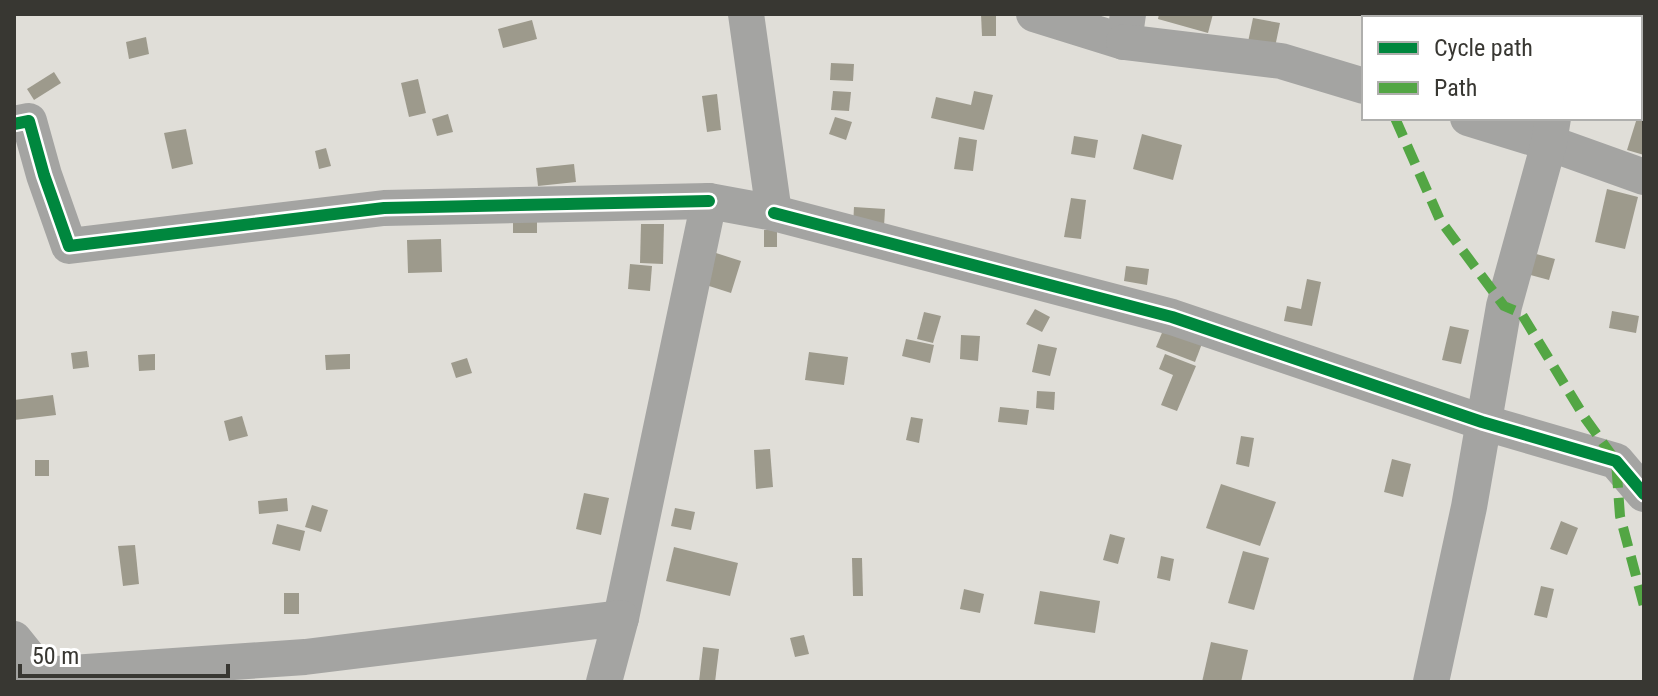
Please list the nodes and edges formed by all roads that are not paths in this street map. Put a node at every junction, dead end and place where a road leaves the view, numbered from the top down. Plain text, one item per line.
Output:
1 (746, 14) edge
2 (1034, 14) edge
3 (1126, 28) edge
4 (1362, 85) edge
5 (1482, 120) edge
6 (14, 124) edge
7 (1551, 130) edge
8 (1644, 177) edge
9 (709, 201) junction
10 (774, 213) junction
11 (1482, 422) junction
12 (1644, 494) edge
13 (621, 618) junction
14 (14, 639) edge
15 (28, 677) edge
16 (604, 682) edge
17 (1431, 682) edge

1 - 10 street
2 - 3 street
3 - 4 street
5 - 7 street
6 - 9 street
7 - 8 street
7 - 11 street
9 - 10 street
9 - 13 street
10 - 11 street
11 - 12 street
11 - 17 street
13 - 15 street
13 - 16 street
14 - 15 street

